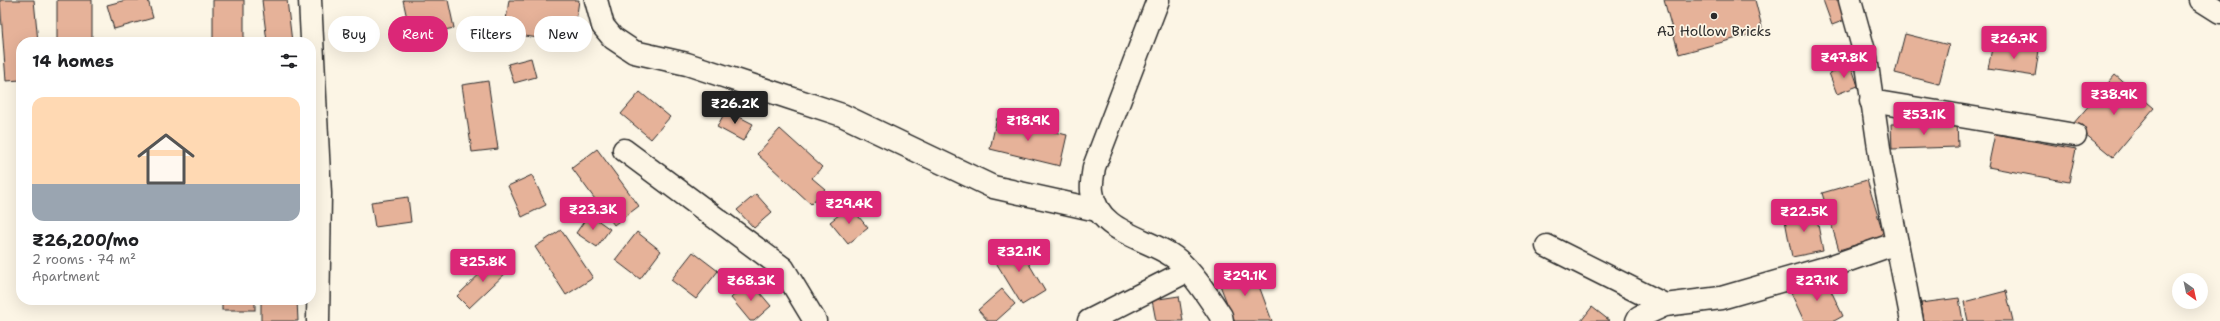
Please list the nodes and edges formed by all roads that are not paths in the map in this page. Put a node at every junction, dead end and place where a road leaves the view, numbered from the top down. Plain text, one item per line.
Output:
1 (310, 0) edge
2 (596, 0) edge
3 (1158, 0) edge
4 (1850, 0) edge
5 (2201, 0) edge
6 (2220, 12) edge
7 (312, 37) edge
8 (1872, 101) junction
9 (316, 116) edge
10 (2074, 135) dead end
11 (624, 150) dead end
12 (1097, 210) junction
13 (1897, 243) junction
14 (1547, 246) dead end
15 (1187, 271) junction
16 (1665, 305) junction
17 (318, 321) edge
18 (815, 321) edge
19 (1090, 321) edge
20 (1222, 321) edge
21 (1637, 321) edge
22 (1912, 321) edge

1 - 7 street
2 - 12 street
3 - 12 street
4 - 8 street
5 - 6 street
8 - 10 street
8 - 13 street
9 - 17 street
11 - 18 street
12 - 15 street
13 - 16 street
13 - 22 street
14 - 16 street
15 - 19 street
15 - 20 street
16 - 21 street

